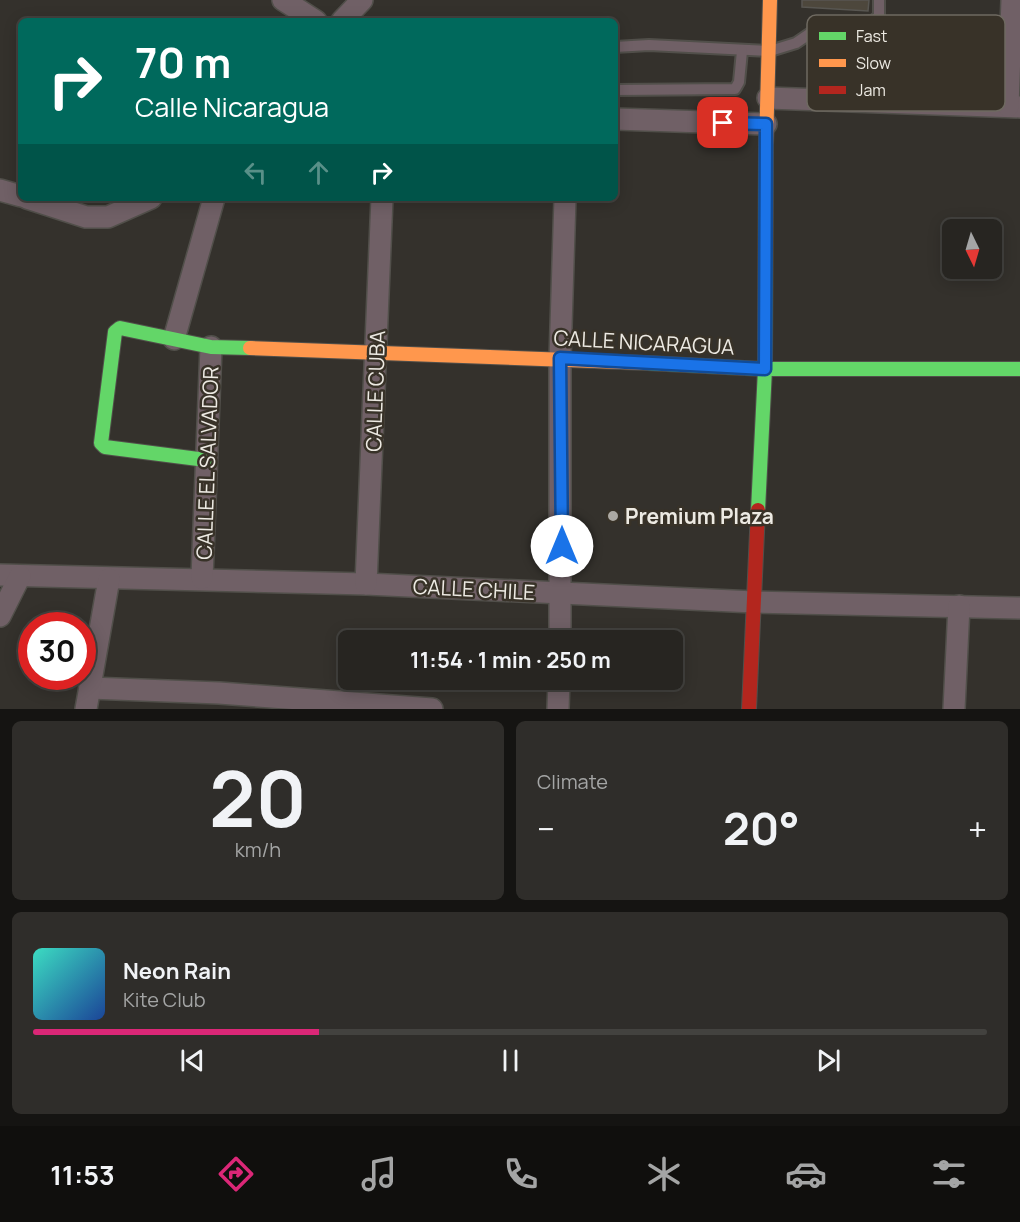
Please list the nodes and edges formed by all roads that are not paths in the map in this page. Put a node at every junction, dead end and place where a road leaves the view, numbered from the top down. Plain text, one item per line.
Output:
1 (283, 0) edge
2 (362, 0) edge
3 (770, 0) edge
4 (1012, 0) edge
5 (311, 18) edge
6 (345, 18) edge
7 (807, 35) edge
8 (618, 47) edge
9 (742, 51) junction
10 (770, 51) junction
11 (618, 90) edge
12 (768, 98) junction
13 (807, 99) edge
14 (1014, 106) edge
15 (618, 119) edge
16 (766, 124) junction
17 (0, 190) edge
18 (18, 195) edge
19 (36, 201) edge
20 (144, 201) edge
21 (213, 201) edge
22 (382, 201) edge
23 (566, 201) edge
24 (174, 339) junction
25 (211, 347) junction
26 (377, 354) junction
27 (560, 358) junction
28 (765, 369) junction
29 (1020, 369) edge
30 (206, 460) junction
31 (10, 576) edge
32 (109, 579) junction
33 (202, 579) junction
34 (366, 584) junction
35 (562, 593) junction
36 (754, 602) junction
37 (959, 606) junction
38 (1020, 608) edge
39 (0, 616) edge
40 (560, 630) edge
41 (96, 654) edge
42 (96, 688) edge
43 (90, 690) edge
44 (559, 690) edge
45 (86, 709) edge
46 (432, 709) edge
47 (558, 709) edge
48 (749, 709) edge
49 (954, 709) edge

1 - 5 street
2 - 6 street
3 - 10 street
4 - 14 street
7 - 10 lane
8 - 9 lane
9 - 10 lane
9 - 11 lane
10 - 12 street
12 - 13 street
12 - 16 street
15 - 16 street
16 - 28 street
17 - 18 street
19 - 20 street
21 - 24 street
22 - 26 street, CALLE CUBA
23 - 27 street
24 - 25 street, CALLE NICARAGUA
24 - 30 street, CALLE NICARAGUA
25 - 26 street, CALLE NICARAGUA
25 - 30 street, CALLE EL SALVADOR
26 - 27 street, CALLE NICARAGUA
26 - 34 street, CALLE CUBA
27 - 28 street, CALLE NICARAGUA
27 - 35 street
28 - 29 street, CALLE NICARAGUA
28 - 36 street
30 - 33 street, CALLE EL SALVADOR
31 - 32 street, CALLE CHILE
31 - 39 street
32 - 33 street, CALLE CHILE
32 - 41 street
33 - 34 street, CALLE CHILE
34 - 35 street, CALLE CHILE
35 - 36 street, CALLE CHILE
35 - 40 street
36 - 37 street, CALLE CHILE
36 - 48 street
37 - 38 street, CALLE CHILE
37 - 49 street
42 - 46 street
43 - 45 street
44 - 47 street

